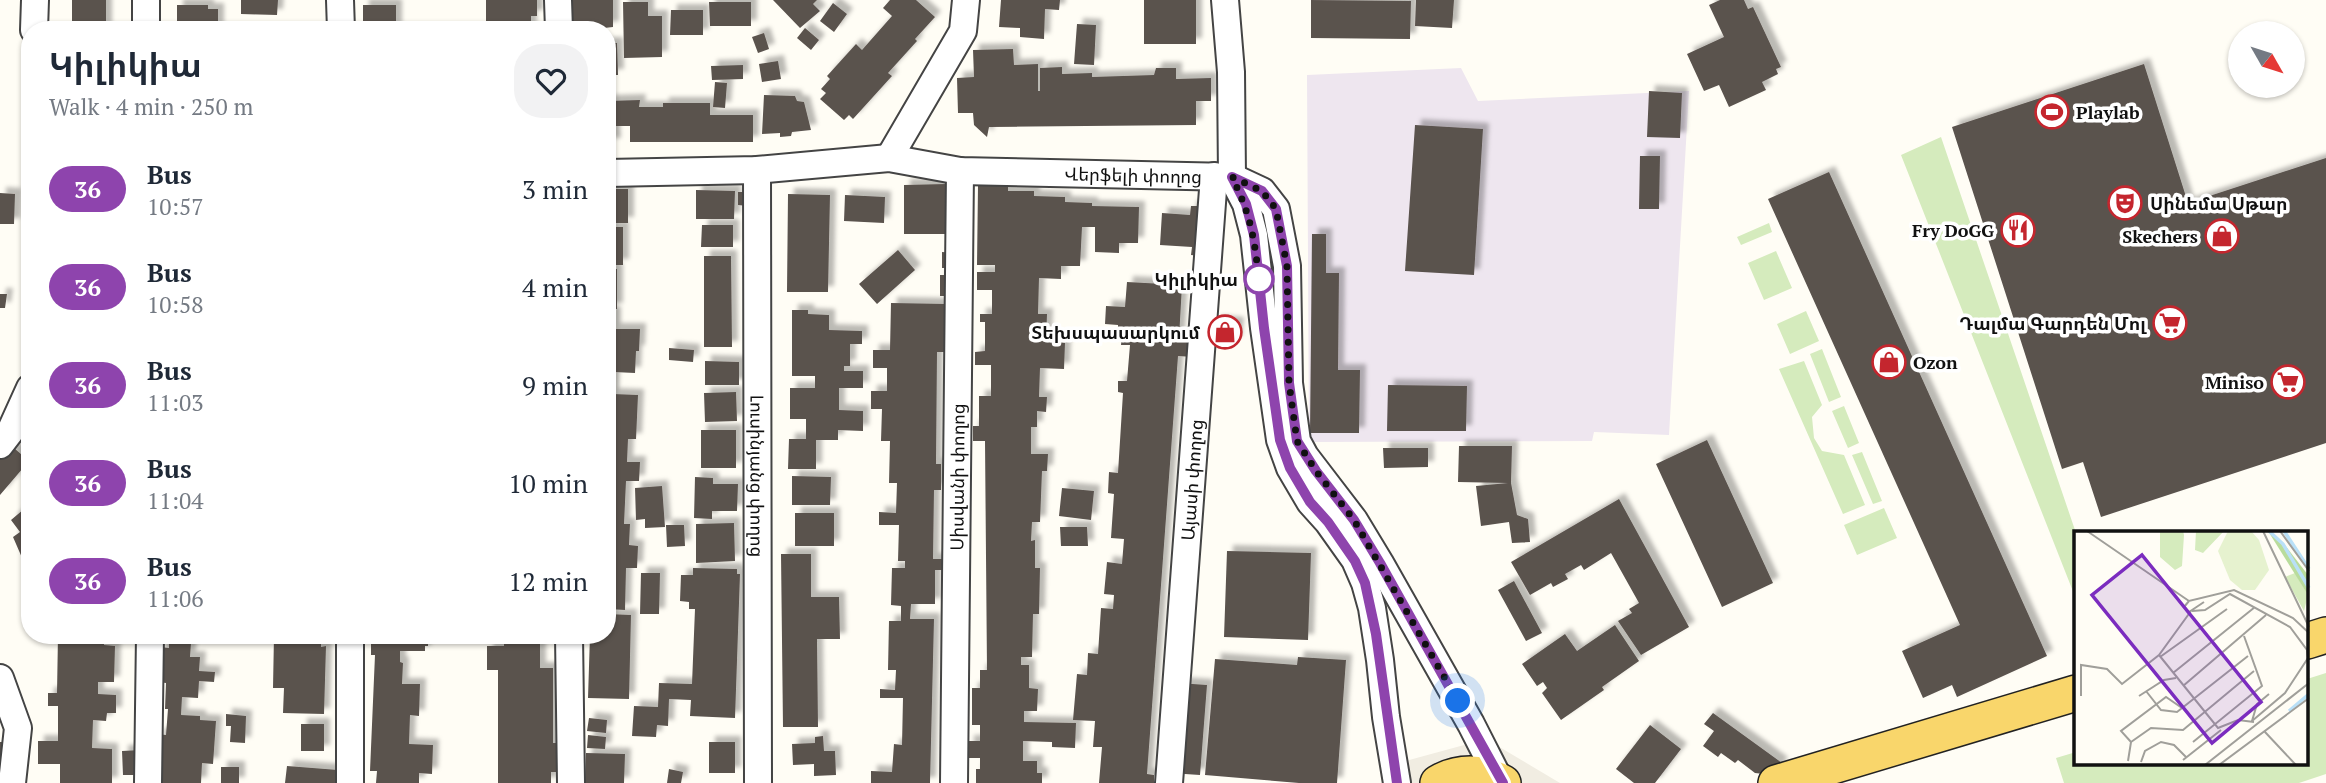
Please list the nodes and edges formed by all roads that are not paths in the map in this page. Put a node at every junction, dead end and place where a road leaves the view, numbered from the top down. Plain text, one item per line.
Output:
1 (35, 0) edge
2 (146, 0) edge
3 (340, 0) edge
4 (558, 0) edge
5 (966, 0) edge
6 (1225, 0) edge
7 (34, 21) edge
8 (146, 21) edge
9 (341, 21) edge
10 (559, 21) edge
11 (889, 158) junction
12 (757, 170) junction
13 (960, 171) junction
14 (616, 173) edge
15 (1223, 177) junction
16 (21, 408) edge
17 (0, 445) edge
18 (2326, 617) edge
19 (2308, 622) edge
20 (2326, 635) edge
21 (2308, 641) edge
22 (150, 644) edge
23 (350, 644) edge
24 (569, 644) edge
25 (0, 678) edge
26 (2074, 694) edge
27 (2074, 713) edge
28 (1502, 782) edge
29 (12, 783) edge
30 (148, 783) edge
31 (350, 783) edge
32 (571, 783) edge
33 (758, 783) edge
34 (954, 783) edge
35 (1169, 783) edge
36 (1397, 783) edge
37 (1438, 783) edge
38 (1776, 783) edge
39 (1842, 783) edge

1 - 7 street
2 - 8 street
3 - 9 street
4 - 10 street
5 - 11 street
6 - 15 street, Այասի փողոց
11 - 12 street, Վերֆելի փողոց
11 - 13 street, Վերֆելի փողոց
12 - 14 street, Վերֆելի փողոց
12 - 33 street, Լուսինյանց փողոց
13 - 15 street, Վերֆելի փողոց
13 - 34 street, Սիսվանի փողոց
15 - 28 street
15 - 35 street, Այասի փողոց
15 - 36 street
16 - 17 street
18 - 19 main road
20 - 21 main road
22 - 30 street
23 - 31 street
24 - 32 street
25 - 29 street
26 - 38 main road
27 - 39 main road
28 - 37 main road

